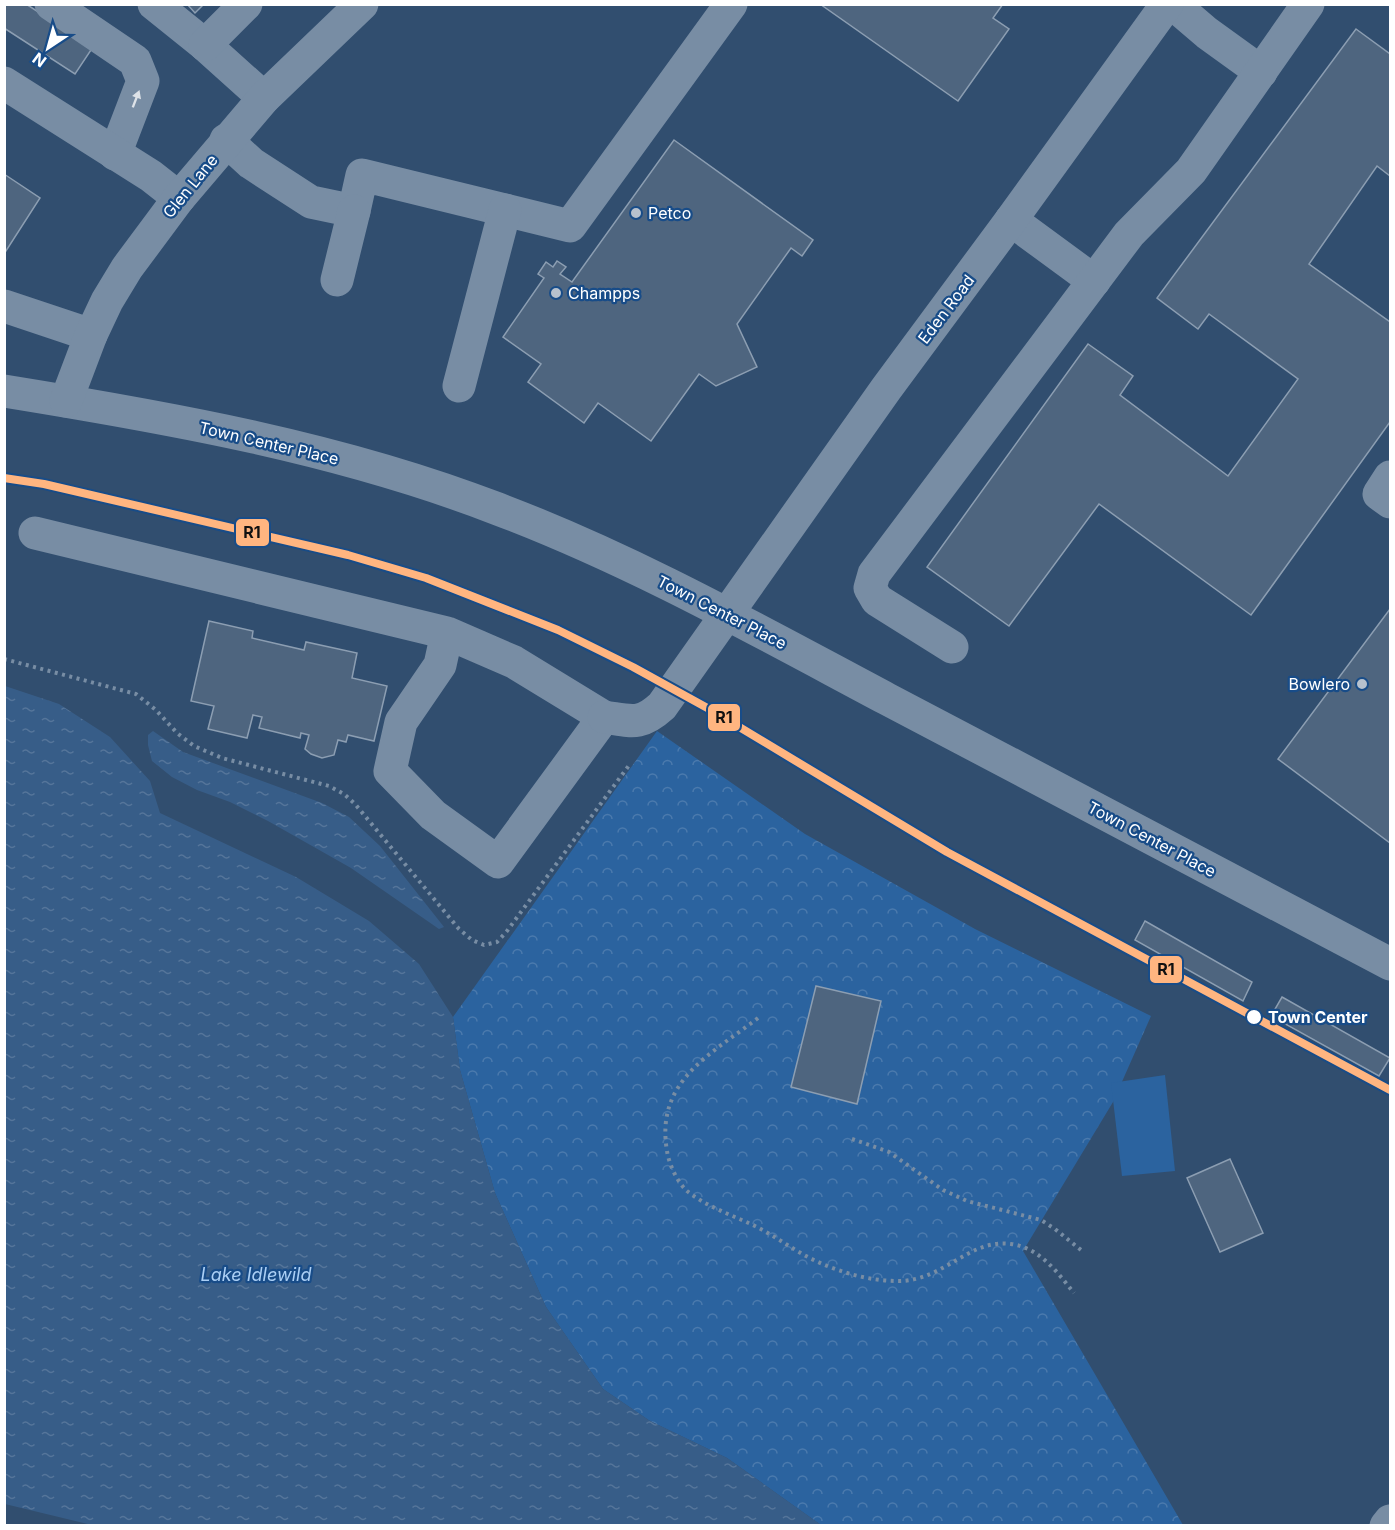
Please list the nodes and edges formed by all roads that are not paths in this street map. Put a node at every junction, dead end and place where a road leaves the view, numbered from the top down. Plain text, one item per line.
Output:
1 (51, 4) edge
2 (154, 4) edge
3 (246, 4) edge
4 (362, 4) edge
5 (731, 4) edge
6 (1167, 4) edge
7 (1173, 4) edge
8 (1308, 4) edge
9 (205, 45) junction
10 (1261, 72) junction
11 (4, 83) edge
12 (264, 98) junction
13 (226, 141) junction
14 (115, 154) junction
15 (179, 198) junction
16 (505, 210) junction
17 (354, 211) junction
18 (1011, 220) junction
19 (337, 280) dead end
20 (1094, 281) junction
21 (4, 306) edge
22 (91, 334) junction
23 (459, 386) dead end
24 (4, 391) edge
25 (66, 401) junction
26 (1390, 477) edge
27 (1390, 502) edge
28 (35, 533) dead end
29 (726, 614) junction
30 (447, 633) junction
31 (952, 647) dead end
32 (604, 717) junction
33 (1390, 964) edge
34 (1390, 1521) edge
35 (1386, 1526) edge

14 -> 1 street
2 - 9 street
3 - 9 street
4 - 12 street, Glen Lane
5 - 16 street
6 - 18 street, Eden Road
7 - 10 street
8 - 10 street
9 - 12 street
10 - 20 street
11 - 14 street
12 - 13 street, Glen Lane
13 - 15 street, Glen Lane
13 - 17 street
14 - 15 street
15 - 22 street, Glen Lane
16 - 17 street
16 - 23 street
17 - 19 street
18 - 20 street
18 - 29 street, Eden Road
20 - 31 street
21 - 22 street
22 - 25 street, Glen Lane
24 - 25 street, Town Center Place
25 - 29 street, Town Center Place
26 - 27 street
28 - 30 street
29 - 32 street, Eden Road
29 - 33 street, Town Center Place
30 - 32 street
30 - 32 street
34 - 35 street

